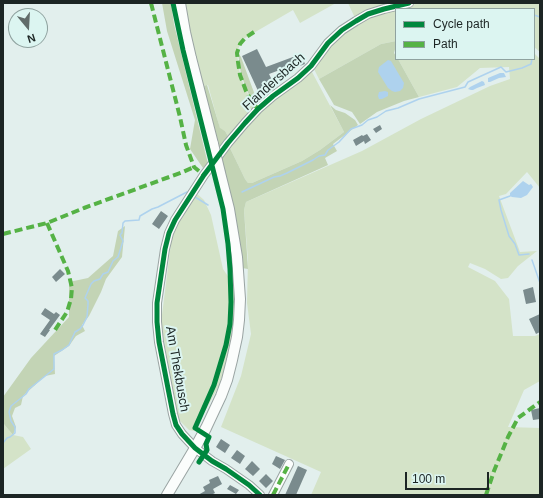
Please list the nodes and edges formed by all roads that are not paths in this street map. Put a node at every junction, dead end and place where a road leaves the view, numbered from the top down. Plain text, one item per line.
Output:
1 (180, 3) edge
2 (409, 3) edge
3 (169, 233) joint
4 (195, 448) junction
5 (289, 464) dead end
6 (167, 495) edge
7 (260, 495) edge
8 (273, 495) edge

1 - 4 main road, bridge
2 - 3 street, Flandersbach
3 - 4 street, Am Thekbusch
4 - 6 main road
4 - 7 street, Am Thekbusch
5 - 8 street

